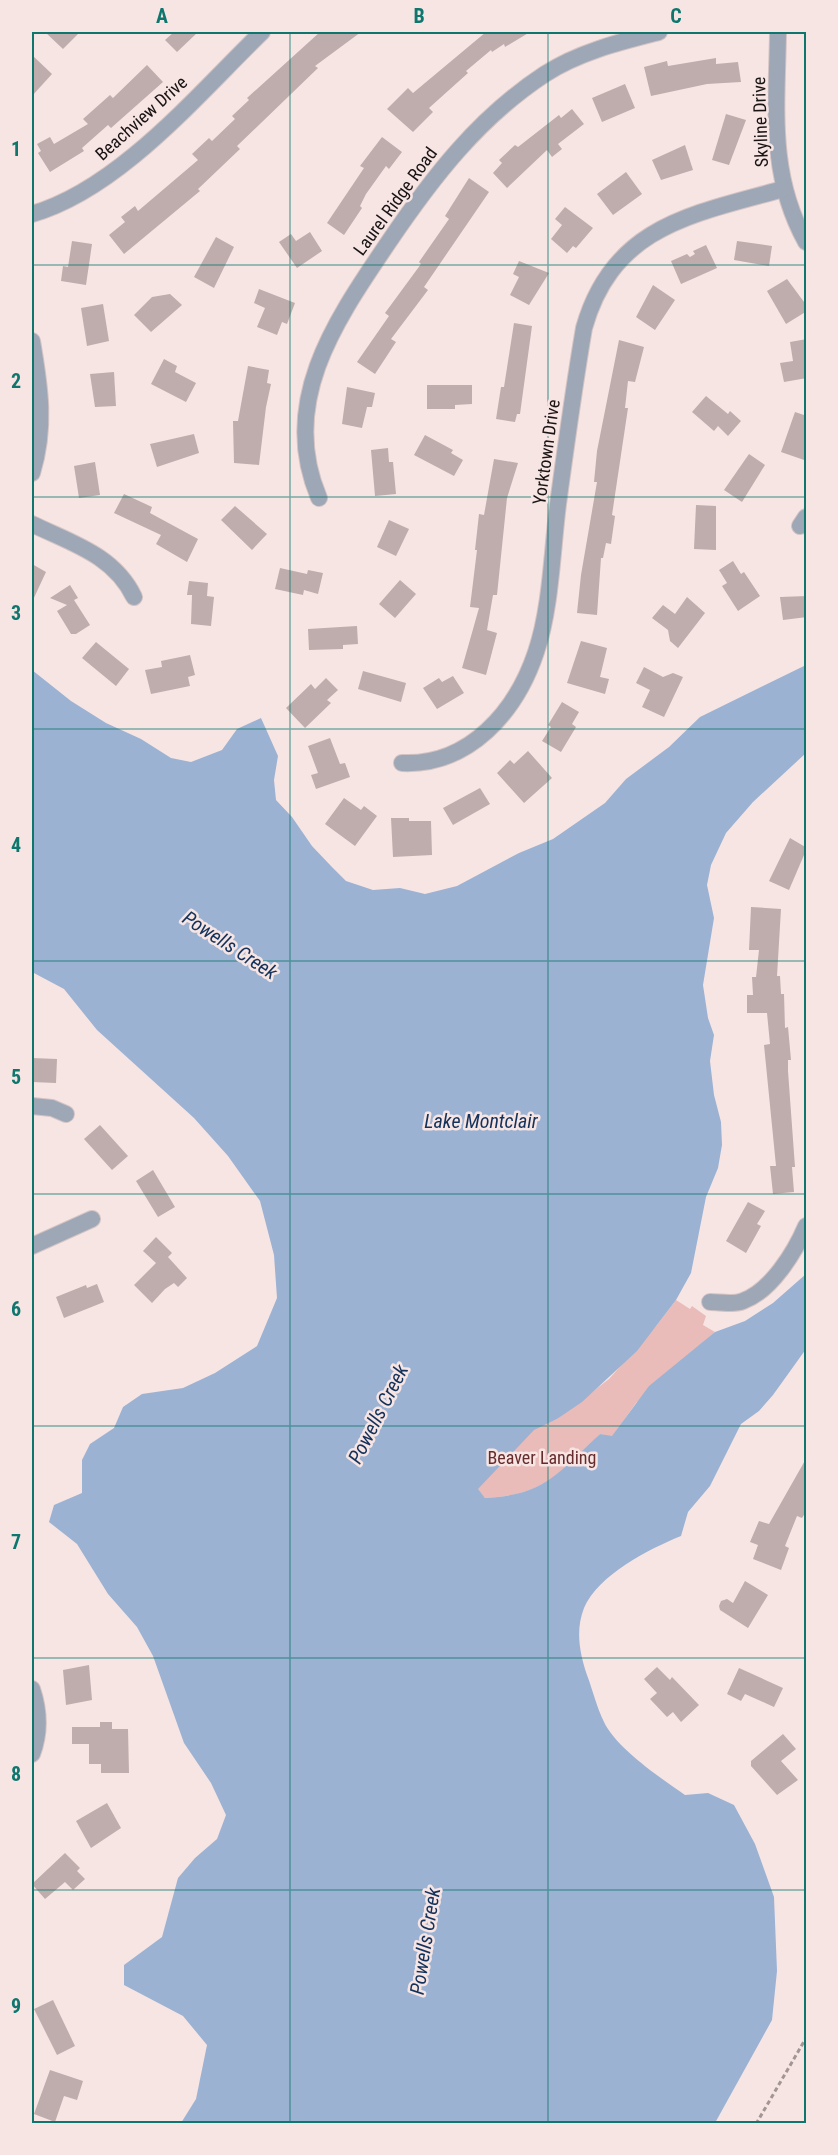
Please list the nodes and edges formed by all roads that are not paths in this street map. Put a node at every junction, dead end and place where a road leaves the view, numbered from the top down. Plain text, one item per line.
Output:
1 (262, 32) edge
2 (659, 32) edge
3 (778, 32) edge
4 (783, 189) junction
5 (32, 214) edge
6 (807, 242) edge
7 (32, 341) edge
8 (32, 473) edge
9 (319, 498) dead end
10 (32, 524) edge
11 (134, 597) dead end
12 (402, 763) dead end
13 (32, 1107) edge
14 (66, 1114) dead end
15 (92, 1219) dead end
16 (807, 1226) edge
17 (32, 1246) edge
18 (710, 1302) dead end
19 (32, 1689) edge
20 (32, 1754) edge

1 - 5 street, Beachview Drive
2 - 9 street, Laurel Ridge Road
3 - 4 street, Skyline Drive
4 - 6 street, Skyline Drive
4 - 12 street, Yorktown Drive
7 - 8 street
10 - 11 street
13 - 14 street
15 - 17 street
16 - 18 street
19 - 20 street

